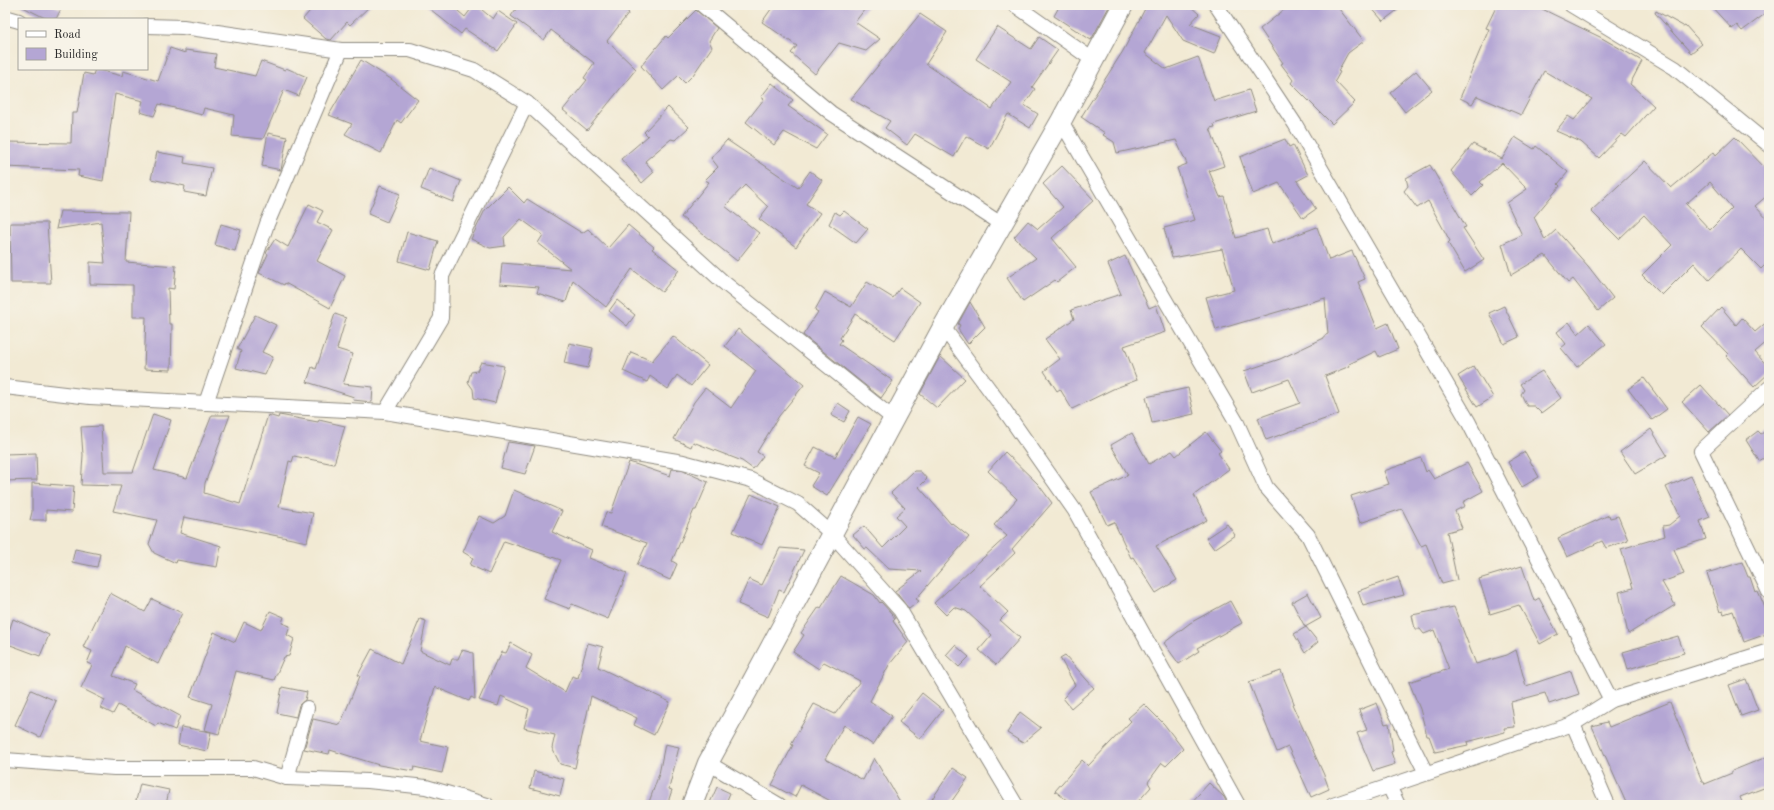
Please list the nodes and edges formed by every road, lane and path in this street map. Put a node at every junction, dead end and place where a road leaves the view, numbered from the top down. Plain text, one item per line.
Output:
1 (702, 5) edge
2 (1015, 5) edge
3 (1123, 5) edge
4 (1216, 5) edge
5 (1571, 5) edge
6 (5, 17) edge
7 (18, 21) edge
8 (148, 26) edge
9 (341, 50) junction
10 (1093, 60) junction
11 (527, 103) junction
12 (1061, 120) junction
13 (1769, 144) edge
14 (1001, 224) junction
15 (943, 327) junction
16 (5, 387) edge
17 (1769, 388) edge
18 (206, 403) junction
19 (385, 412) junction
20 (894, 419) junction
21 (832, 534) junction
22 (1769, 592) edge
23 (1769, 651) edge
24 (1611, 700) junction
25 (307, 708) dead end
26 (1573, 724) junction
27 (5, 760) edge
28 (708, 763) junction
29 (1426, 773) junction
30 (287, 778) junction
31 (1389, 786) junction
32 (487, 805) edge
33 (692, 805) edge
34 (779, 805) edge
35 (1016, 805) edge
36 (1238, 805) edge
37 (1333, 805) edge
38 (1398, 805) edge
39 (1608, 805) edge

1 - 14 street
2 - 10 street
3 - 10 street
4 - 24 street
5 - 13 street
6 - 7 street
8 - 9 street
9 - 11 street
9 - 18 street
10 - 12 street
11 - 19 street
11 - 20 street
12 - 14 street
12 - 29 street
14 - 15 street
15 - 20 street
15 - 36 street
16 - 18 street
17 - 22 street
18 - 19 street
19 - 21 street
20 - 21 street
21 - 28 street
21 - 35 street
23 - 24 street
24 - 26 street
25 - 30 street
26 - 29 street
26 - 39 street
27 - 30 street
28 - 33 street
28 - 34 street
29 - 31 street
30 - 32 street
31 - 37 street
31 - 38 street

